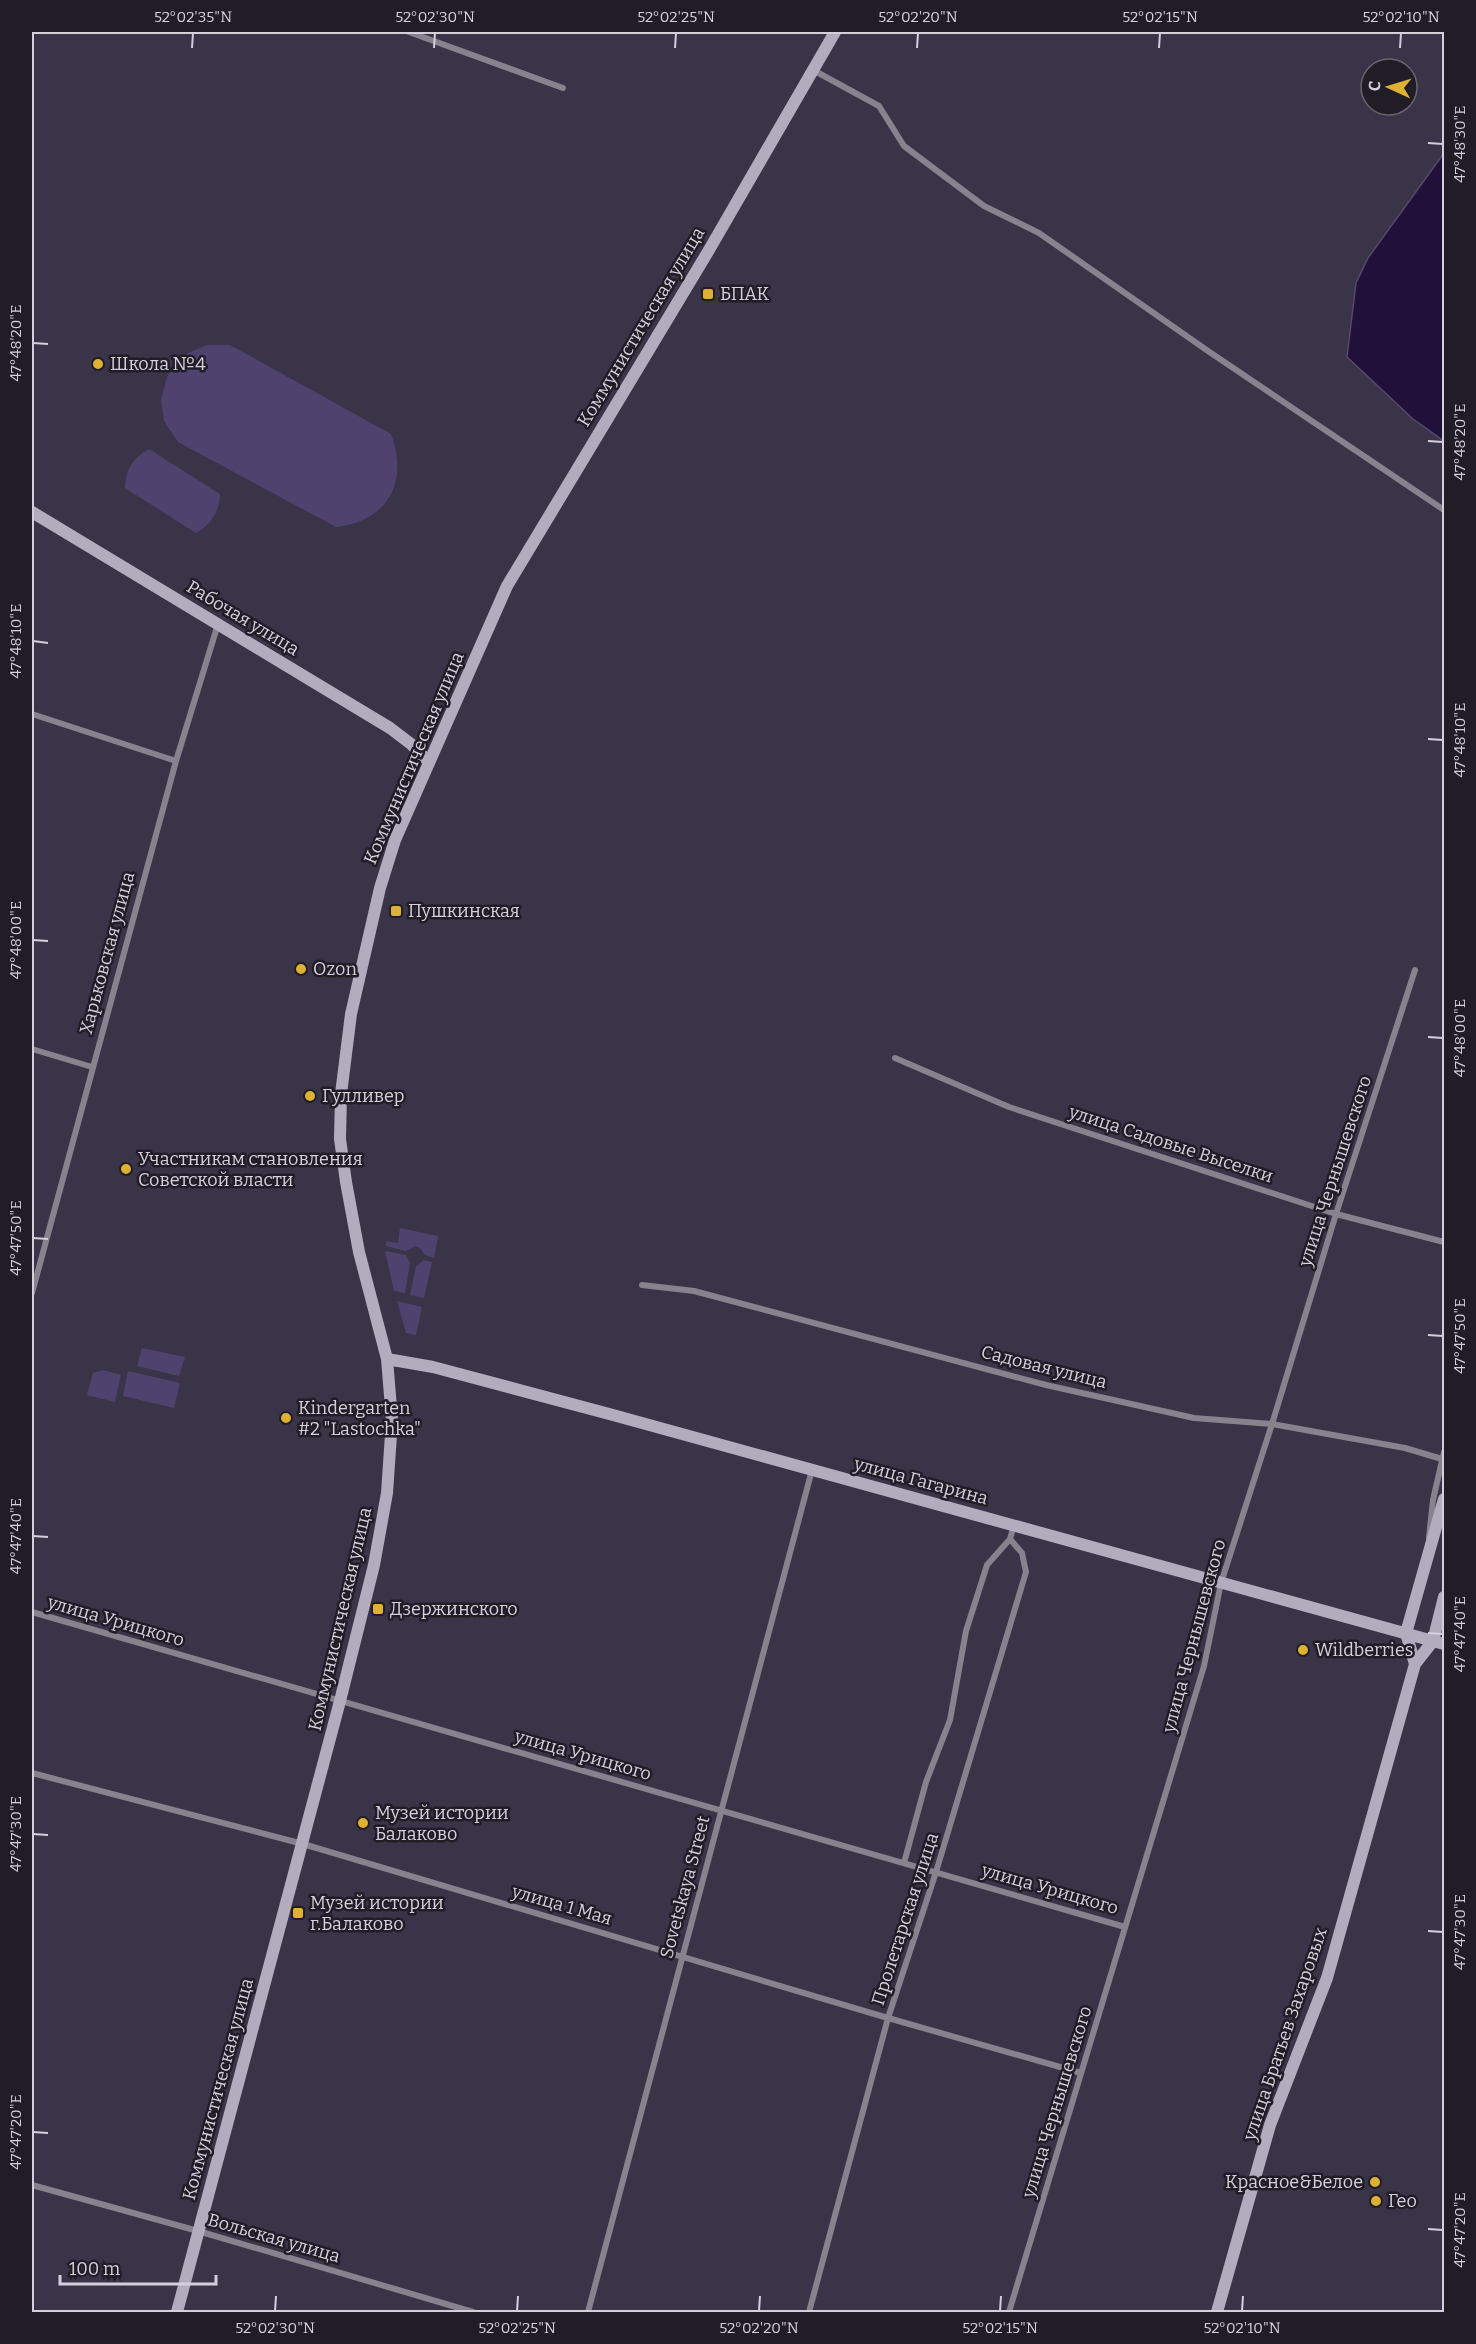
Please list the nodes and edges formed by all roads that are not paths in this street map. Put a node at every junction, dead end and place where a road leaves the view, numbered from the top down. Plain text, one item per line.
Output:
1 (409, 32) edge
2 (835, 32) edge
3 (812, 69) junction
4 (563, 88) dead end
5 (1444, 510) edge
6 (32, 512) edge
7 (218, 624) junction
8 (32, 714) edge
9 (176, 760) junction
10 (429, 762) junction
11 (1415, 970) dead end
12 (32, 1049) edge
13 (895, 1058) dead end
14 (92, 1067) junction
15 (1336, 1214) junction
16 (1444, 1242) edge
17 (642, 1285) dead end
18 (32, 1293) edge
19 (387, 1359) junction
20 (1272, 1424) junction
21 (1444, 1452) edge
22 (1442, 1459) junction
23 (812, 1470) junction
24 (1444, 1499) edge
25 (1015, 1525) junction
26 (1010, 1539) junction
27 (1429, 1550) junction
28 (1221, 1583) junction
29 (1444, 1597) edge
30 (32, 1612) edge
31 (1406, 1633) junction
32 (1439, 1643) edge
33 (1415, 1664) junction
34 (340, 1701) junction
35 (32, 1773) edge
36 (721, 1810) junction
37 (303, 1844) junction
38 (904, 1863) junction
39 (936, 1872) junction
40 (1125, 1927) junction
41 (683, 1956) junction
42 (888, 2018) junction
43 (1081, 2073) junction
44 (32, 2186) edge
45 (198, 2231) junction
46 (177, 2313) edge
47 (473, 2313) edge
48 (588, 2313) edge
49 (808, 2313) edge
50 (1009, 2313) edge
51 (1216, 2313) edge

1 - 4 street
2 - 3 main road, Коммунистическая улица
3 - 5 street
3 - 10 main road, Коммунистическая улица
6 - 7 main road, Рабочая улица
7 - 9 street, Харьковская улица
7 - 10 main road, Рабочая улица
8 - 9 street
9 - 14 street, Харьковская улица
10 - 19 main road, Коммунистическая улица
11 - 15 street, улица Чернышевского
12 - 14 street
13 - 15 street, улица Садовые Выселки
14 - 18 street, Харьковская улица
15 - 16 street, улица Садовые Выселки
15 - 20 street, улица Чернышевского
17 - 20 street, Садовая улица
19 - 23 main road, улица Гагарина
19 - 34 main road, Коммунистическая улица
20 - 22 street, Садовая улица
20 - 28 street, улица Чернышевского
21 - 22 street
22 - 27 street
23 - 25 main road, улица Гагарина
23 - 36 street, Sovetskaya Street
24 - 27 main road
25 - 26 street, Пролетарская улица
25 - 28 main road, улица Гагарина
26 - 38 street, Пролетарская улица
26 - 39 street, Пролетарская улица
27 - 31 main road
28 - 31 main road, улица Гагарина
28 - 40 street, улица Чернышевского
29 - 32 main road
30 - 34 street, улица Урицкого
31 - 32 main road, улица Гагарина
31 - 33 main road
32 - 33 main road, улица Братьев Захаровых
33 - 51 main road, улица Братьев Захаровых
34 - 36 street, улица Урицкого
34 - 37 main road, Коммунистическая улица
35 - 37 street, улица 1 Мая
36 - 38 street, улица Урицкого
36 - 41 street, Sovetskaya Street
37 - 41 street, улица 1 Мая
37 - 45 main road, Коммунистическая улица
38 - 39 street, улица Урицкого
39 - 40 street, улица Урицкого
39 - 42 street, Пролетарская улица
40 - 43 street, улица Чернышевского
41 - 42 street, улица 1 Мая
41 - 48 street, Sovetskaya Street
42 - 43 street, улица 1 Мая
42 - 49 street, Пролетарская улица
43 - 50 street, улица Чернышевского
44 - 45 street, Вольская улица
45 - 46 main road, Коммунистическая улица
45 - 47 street, Вольская улица

